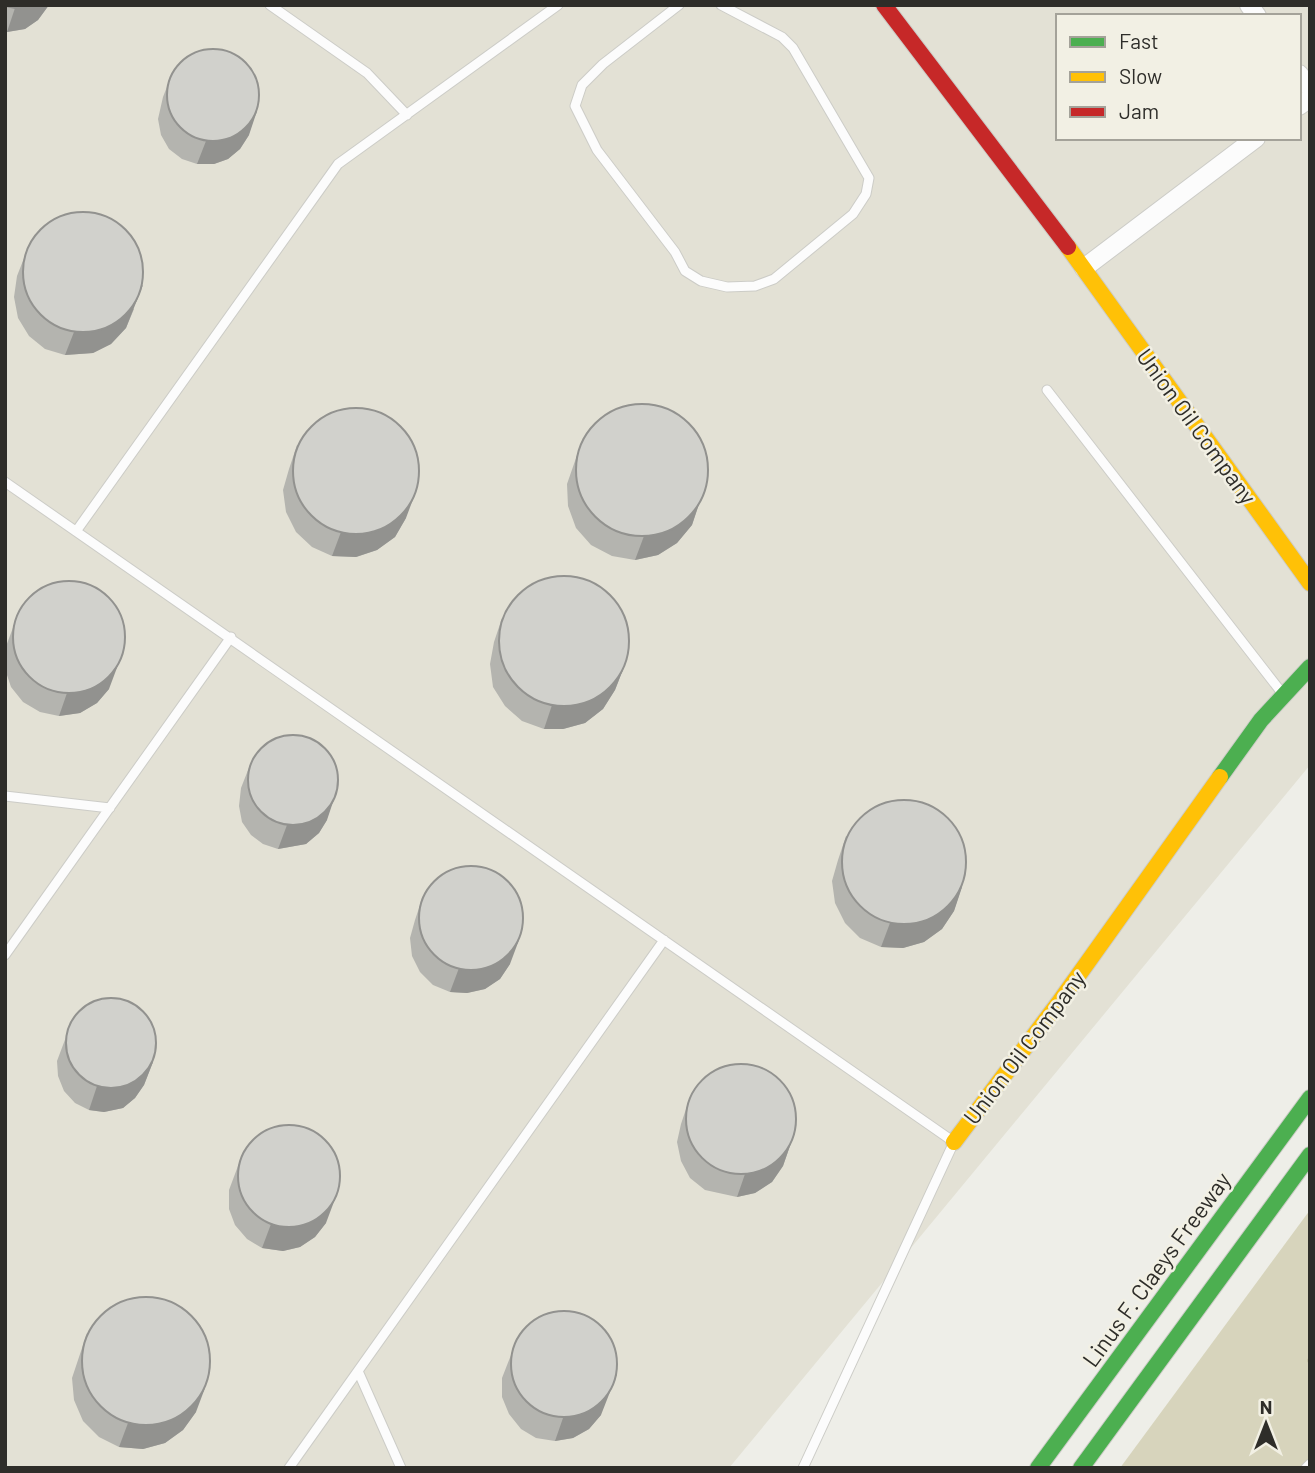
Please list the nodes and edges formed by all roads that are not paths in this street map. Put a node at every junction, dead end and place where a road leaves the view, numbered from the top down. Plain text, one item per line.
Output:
1 (270, 5) edge
2 (558, 5) edge
3 (679, 5) edge
4 (721, 5) edge
5 (884, 5) edge
6 (407, 115) junction
7 (1253, 140) edge
8 (1084, 268) junction
9 (1047, 390) dead end
10 (5, 482) edge
11 (77, 530) junction
12 (1310, 583) edge
13 (231, 637) junction
14 (1310, 667) edge
15 (1283, 694) junction
16 (5, 796) edge
17 (110, 808) junction
18 (664, 940) junction
19 (5, 956) edge
20 (1310, 1097) edge
21 (954, 1142) junction
22 (1310, 1156) edge
23 (358, 1371) junction
24 (1310, 1464) edge
25 (289, 1468) edge
26 (401, 1468) edge
27 (803, 1468) edge
28 (1038, 1468) edge
29 (1081, 1468) edge
30 (1306, 1468) edge

1 - 6 lane
2 - 6 lane
3 - 4 lane
5 - 8 main road, Union Oil Company
6 - 11 lane
7 - 8 street
8 - 12 main road, Union Oil Company
9 - 15 lane
10 - 11 lane
11 - 13 lane
13 - 17 lane
13 - 18 lane
14 - 15 main road, Union Oil Company
15 - 21 main road, Union Oil Company
16 - 17 lane
17 - 19 lane
18 - 21 lane
18 - 23 lane
20 - 28 main road, Linus F. Claeys Freeway
21 - 27 lane, Union Oil Company
22 - 29 main road
23 - 25 lane
23 - 26 lane
24 - 30 lane

